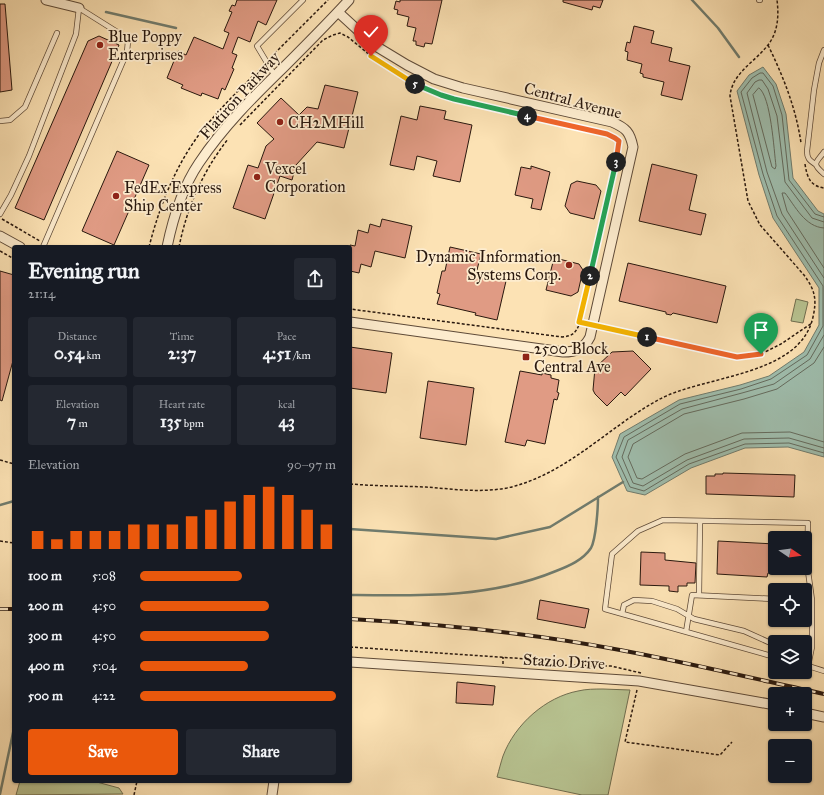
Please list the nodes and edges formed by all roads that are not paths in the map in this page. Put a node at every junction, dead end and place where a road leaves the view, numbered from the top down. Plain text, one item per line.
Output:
1 (46, 0) edge
2 (302, 0) edge
3 (349, 0) edge
4 (80, 8) junction
5 (338, 12) junction
6 (57, 33) dead end
7 (824, 50) edge
8 (275, 76) junction
9 (0, 120) edge
10 (824, 153) edge
11 (815, 164) junction
12 (824, 174) edge
13 (0, 214) edge
14 (0, 236) edge
15 (16, 245) edge
16 (43, 245) edge
17 (166, 245) edge
18 (352, 322) edge
19 (700, 521) junction
20 (810, 583) edge
21 (699, 595) junction
22 (768, 599) edge
23 (622, 614) junction
24 (689, 616) junction
25 (686, 632) junction
26 (768, 642) edge
27 (768, 655) edge
28 (352, 662) edge
29 (812, 667) edge
30 (824, 671) edge
31 (768, 704) edge
32 (812, 714) edge
33 (824, 717) edge
34 (274, 783) edge
35 (272, 795) edge

1 - 4 street
2 - 8 lane
3 - 5 street, Flatiron Parkway
4 - 13 lane
4 - 16 lane
5 - 8 street, Flatiron Parkway
5 - 18 street, Central Avenue
6 - 9 lane
7 - 11 lane
8 - 17 street, Flatiron Parkway
10 - 11 lane
11 - 12 lane
14 - 15 street
19 - 20 lane
19 - 21 lane
19 - 23 lane
21 - 22 lane
21 - 24 lane
23 - 24 lane
23 - 25 lane
24 - 25 lane
24 - 26 lane
25 - 27 lane
28 - 31 street, Stazio Drive
29 - 30 lane
32 - 33 street
34 - 35 street

